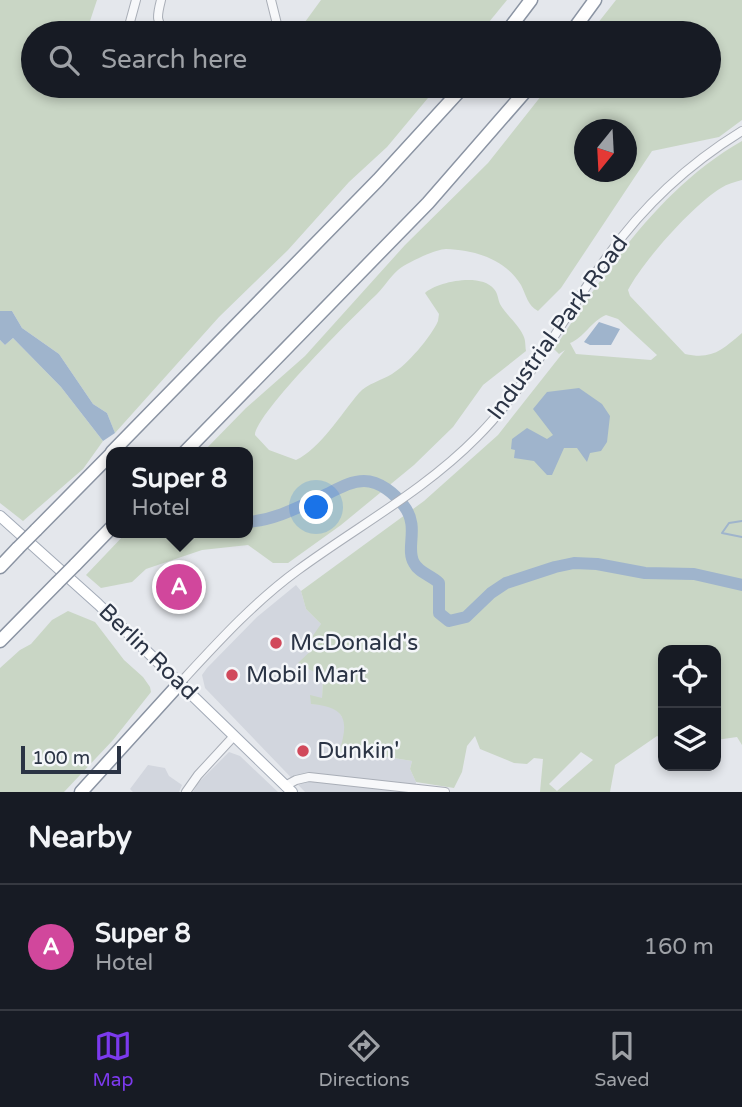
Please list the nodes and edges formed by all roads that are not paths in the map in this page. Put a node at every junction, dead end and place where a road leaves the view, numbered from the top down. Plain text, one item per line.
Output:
1 (136, 0) edge
2 (161, 0) edge
3 (271, 0) edge
4 (531, 0) edge
5 (595, 0) edge
6 (130, 21) edge
7 (157, 21) edge
8 (276, 21) edge
9 (515, 21) edge
10 (580, 21) edge
11 (453, 98) edge
12 (520, 98) edge
13 (742, 131) edge
14 (117, 447) edge
15 (190, 447) edge
16 (106, 458) edge
17 (0, 516) edge
18 (106, 533) edge
19 (0, 564) edge
20 (19, 621) junction
21 (0, 641) edge
22 (0, 647) edge
23 (180, 684) junction
24 (234, 736) junction
25 (288, 789) edge
26 (81, 792) edge
27 (186, 792) edge
28 (445, 792) edge

1 - 6 street
2 - 7 street
3 - 8 street
4 - 9 highway
5 - 10 highway
11 - 14 highway
12 - 15 highway
13 - 23 street, Industrial Park Road
16 - 19 highway, bridge
17 - 23 main road, Berlin Road
18 - 20 highway, bridge
20 - 21 highway
20 - 22 highway
23 - 24 main road, Berlin Road
23 - 26 highway
24 - 25 main road, Berlin Road
24 - 27 street
25 - 28 street

